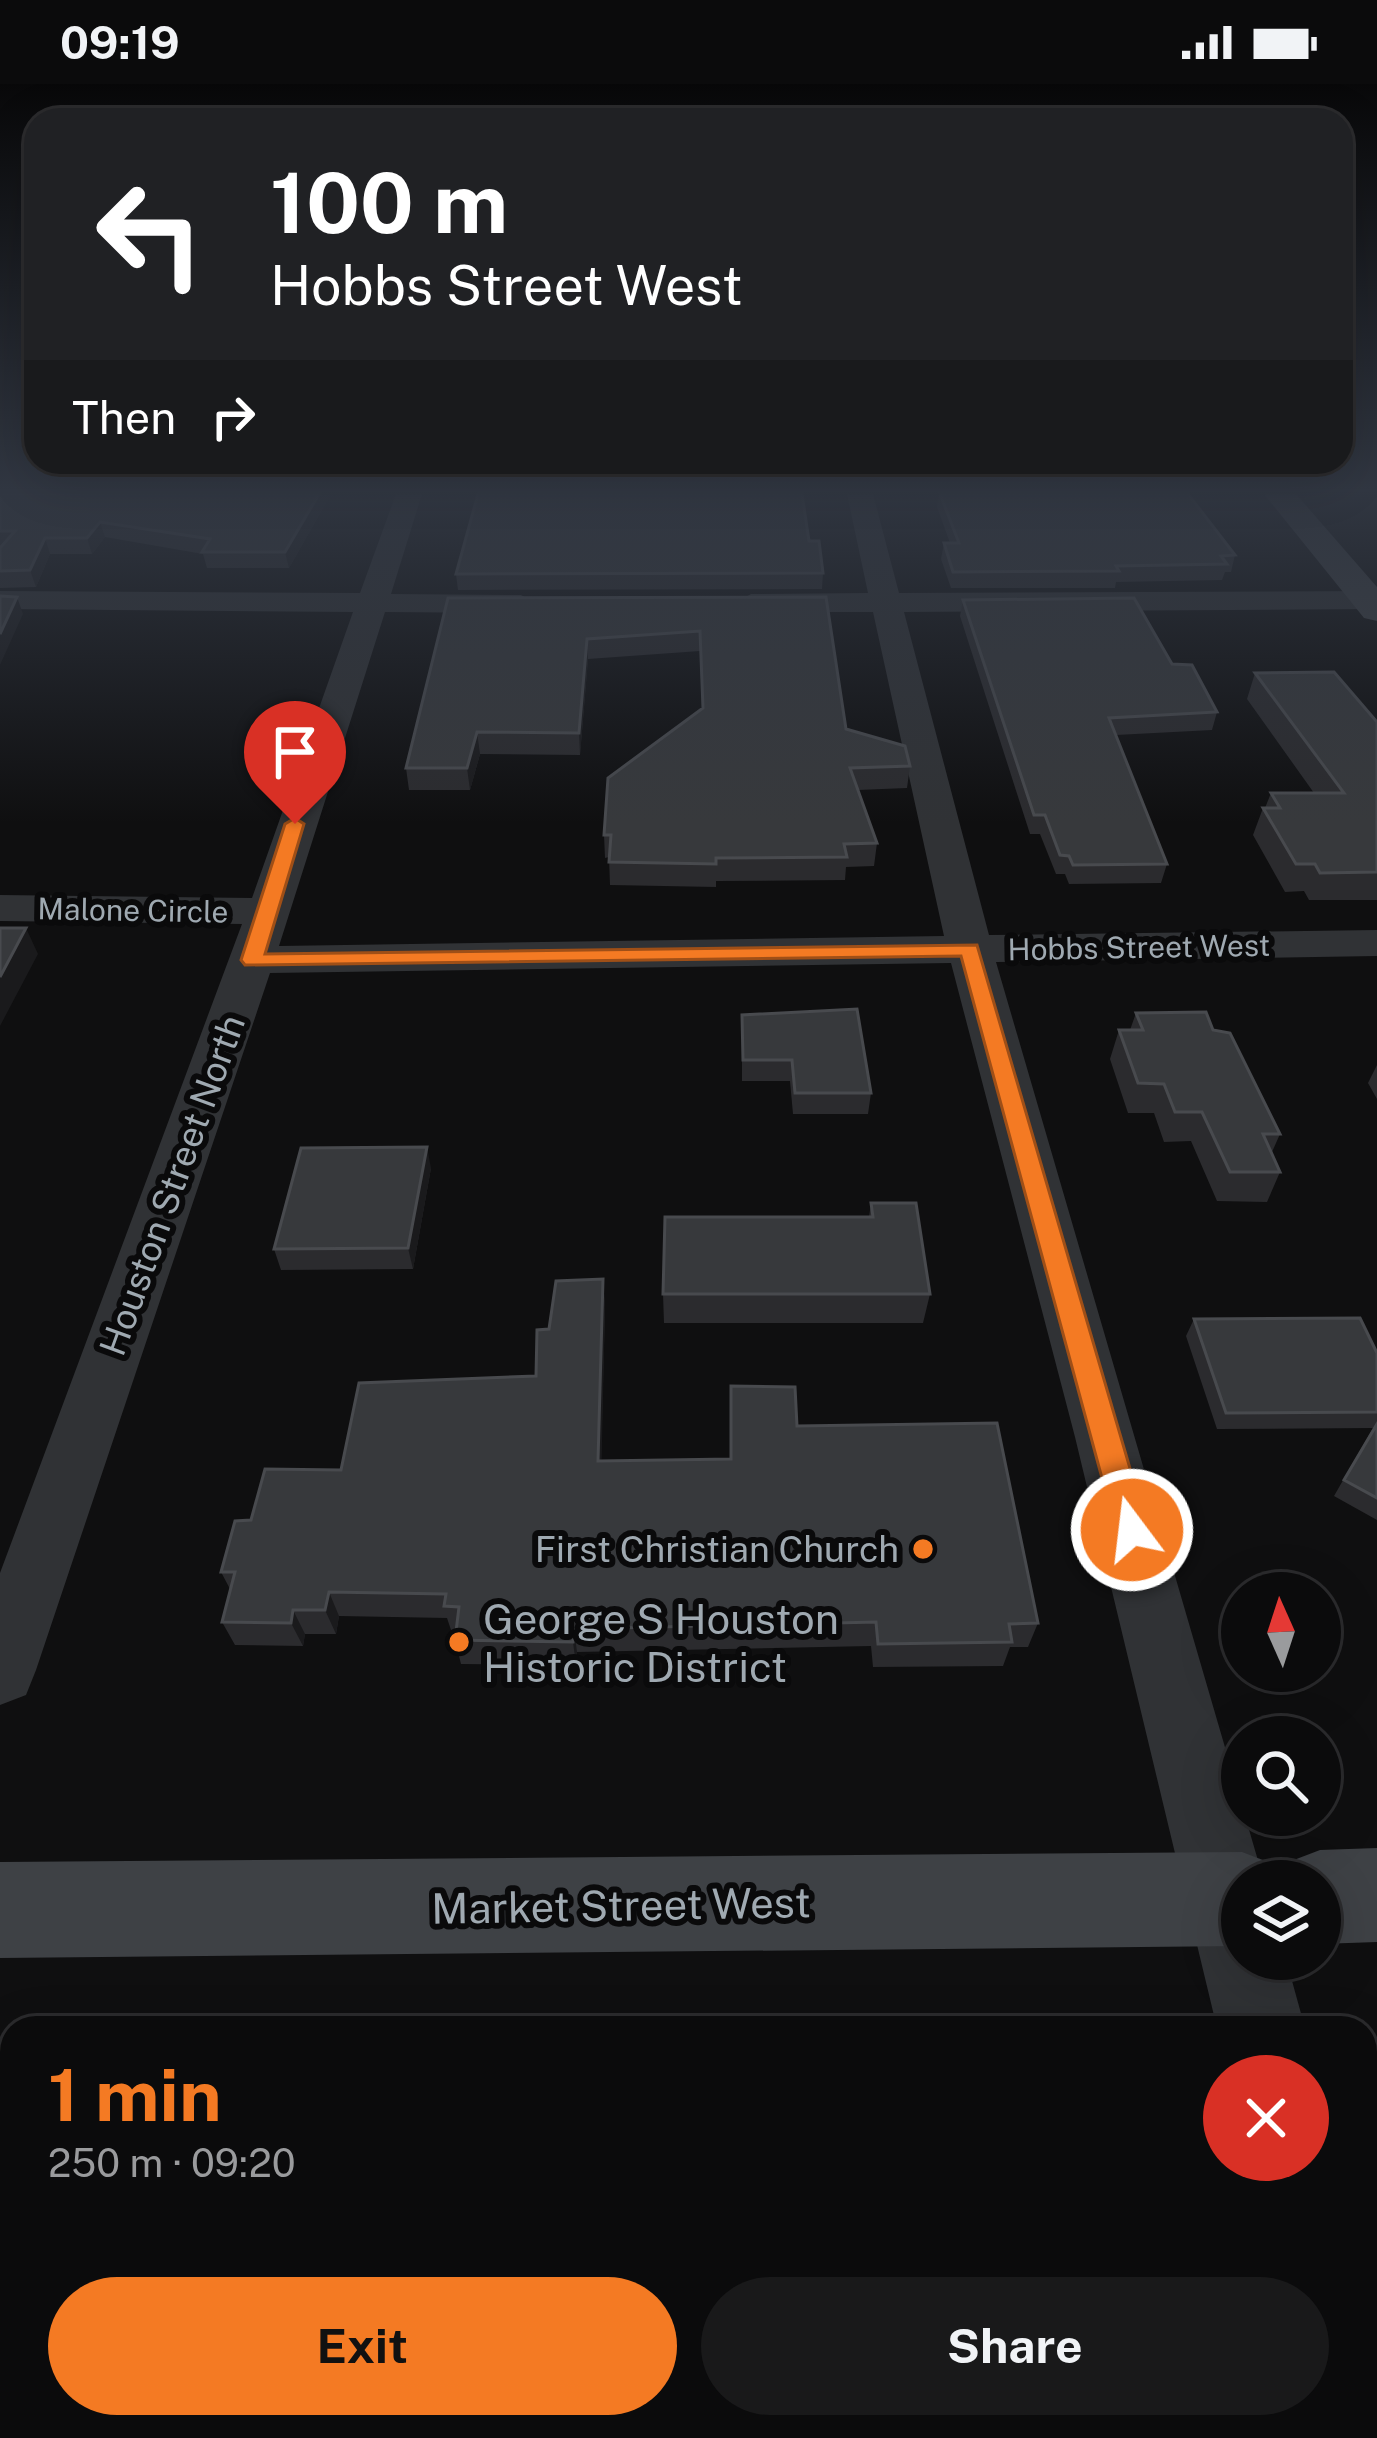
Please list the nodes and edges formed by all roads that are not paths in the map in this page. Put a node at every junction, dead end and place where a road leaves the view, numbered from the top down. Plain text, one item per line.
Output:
1 (355, 604) edge
2 (368, 604) junction
3 (556, 604) edge
4 (890, 604) edge
5 (0, 908) edge
6 (266, 911) junction
7 (1377, 943) edge
8 (970, 950) junction
9 (252, 960) junction
10 (0, 1670) edge
11 (1221, 1862) edge
12 (1377, 1895) edge
13 (1341, 1896) edge
14 (0, 1910) edge
15 (1221, 1927) edge
16 (1251, 1980) edge
17 (1258, 2016) edge

1 - 2 street
2 - 3 street
2 - 6 street, Houston Street North
4 - 8 street
5 - 6 street, Malone Circle
6 - 9 street, Houston Street North
7 - 8 street, Hobbs Street West
8 - 9 street, Hobbs Street West
8 - 11 street
9 - 10 street, Houston Street North
12 - 13 main road
14 - 15 main road, Market Street West
16 - 17 street

